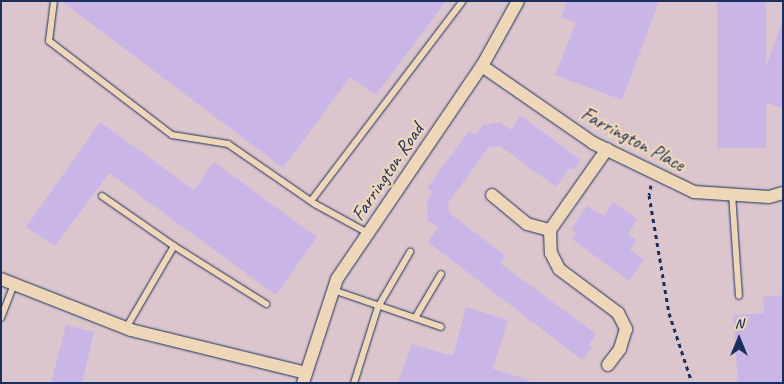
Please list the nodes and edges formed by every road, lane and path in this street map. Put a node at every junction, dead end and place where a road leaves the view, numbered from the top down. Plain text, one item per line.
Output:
1 (54, 1) edge
2 (463, 1) edge
3 (518, 1) edge
4 (482, 66) junction
5 (607, 149) junction
6 (653, 172) junction
7 (783, 193) edge
8 (732, 194) junction
9 (492, 195) dead end
10 (102, 196) dead end
11 (311, 200) junction
12 (550, 230) junction
13 (368, 233) junction
14 (174, 246) junction
15 (410, 252) dead end
16 (441, 274) dead end
17 (1, 279) edge
18 (14, 284) junction
19 (333, 290) junction
20 (739, 296) dead end
21 (266, 304) dead end
22 (378, 307) junction
23 (1, 318) edge
24 (415, 318) junction
25 (441, 327) dead end
26 (126, 328) junction
27 (608, 365) dead end
28 (305, 378) edge
29 (354, 383) edge
30 (692, 383) edge

1 - 11 lane
2 - 11 lane
3 - 4 street, Farrington Road
4 - 5 street, Farrington Place
4 - 13 street, Farrington Road
5 - 6 street, Farrington Place
5 - 12 street
6 - 8 street, Farrington Place
6 - 30 path
7 - 8 street, Farrington Place
8 - 20 lane
9 - 12 street
10 - 14 lane
11 - 13 lane
12 - 27 street
13 - 19 street, Farrington Road
14 - 21 lane
14 - 26 lane
15 - 22 lane
16 - 24 lane
17 - 18 street, Farrington Road
18 - 23 lane
18 - 26 street, Farrington Road
19 - 22 lane
19 - 28 street, Farrington Road
22 - 24 lane
22 - 29 lane
24 - 25 lane
26 - 28 street, Farrington Road

